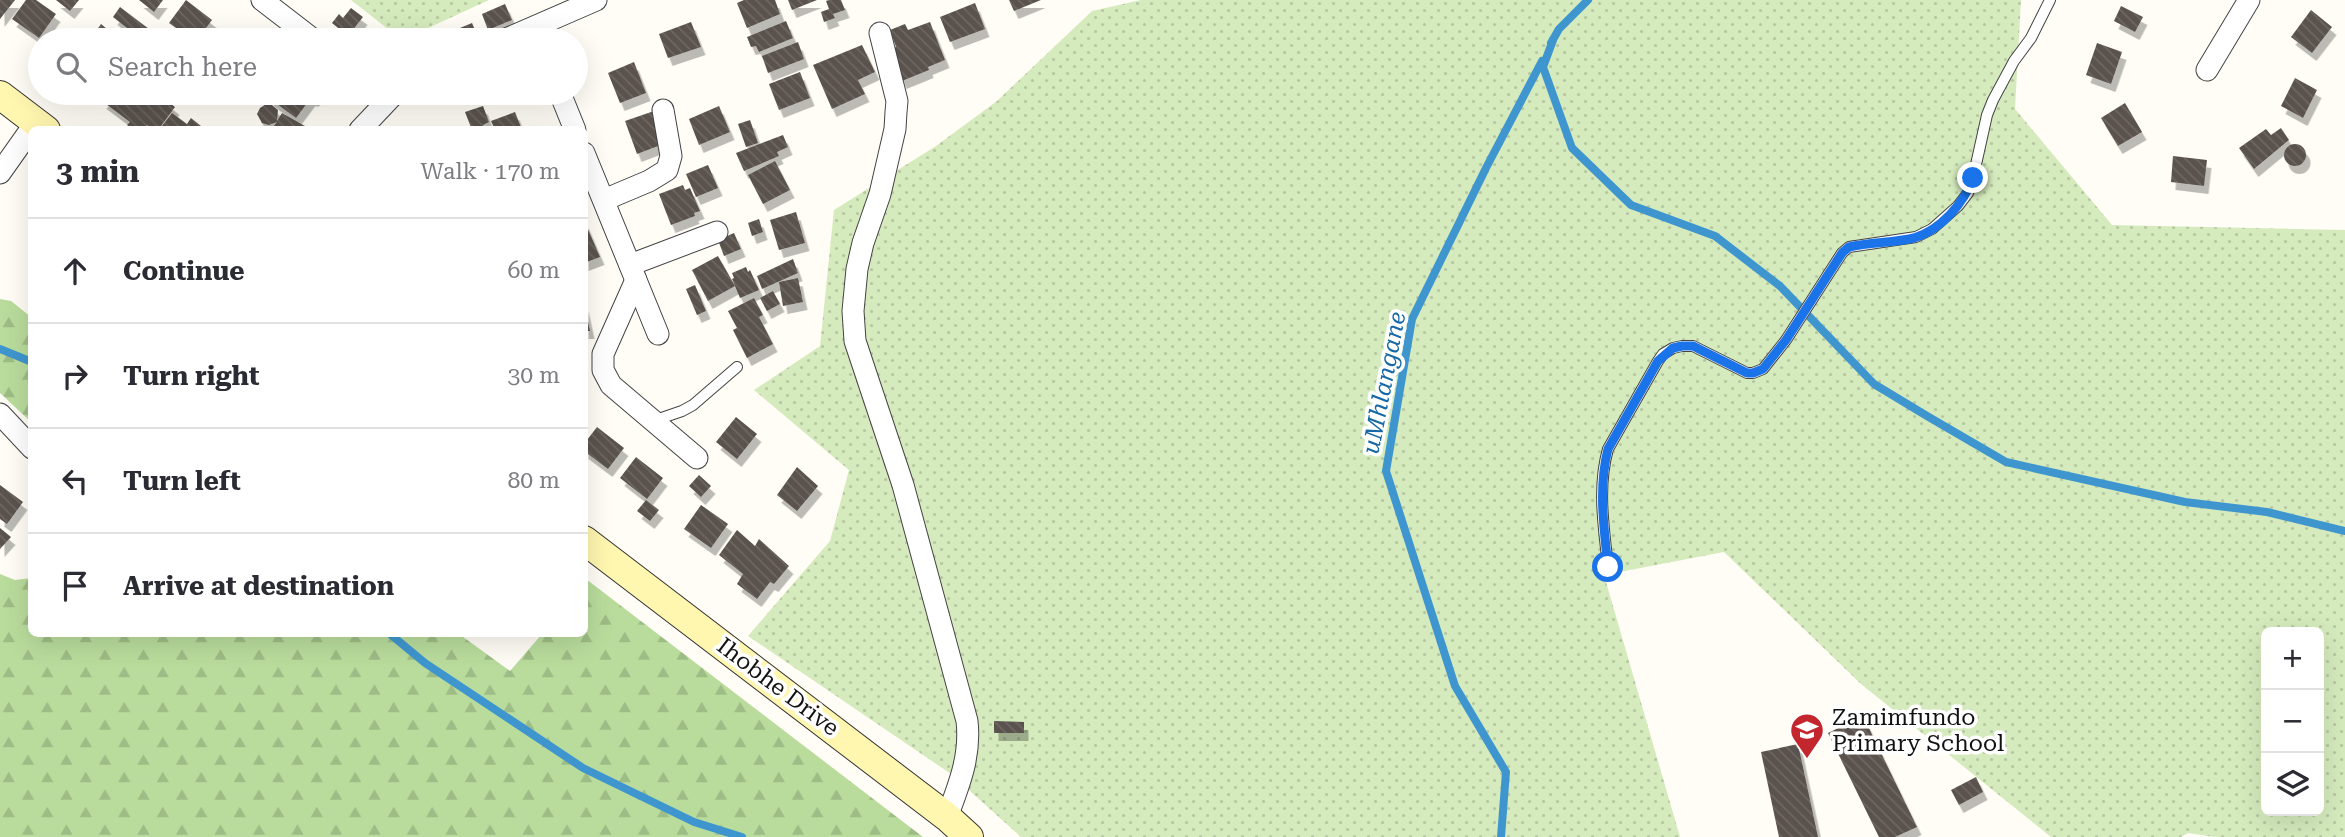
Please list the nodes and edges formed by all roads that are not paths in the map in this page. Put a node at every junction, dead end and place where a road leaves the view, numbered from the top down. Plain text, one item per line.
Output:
1 (597, 0) edge
2 (2050, 0) edge
3 (2249, 0) edge
4 (270, 2) edge
5 (300, 28) edge
6 (547, 28) edge
7 (880, 33) dead end
8 (2207, 70) dead end
9 (0, 95) edge
10 (380, 105) edge
11 (565, 105) edge
12 (663, 110) dead end
13 (41, 126) edge
14 (363, 126) edge
15 (573, 126) edge
16 (28, 141) edge
17 (588, 162) edge
18 (0, 173) edge
19 (604, 200) junction
20 (717, 232) dead end
21 (633, 272) junction
22 (658, 334) dead end
23 (737, 367) dead end
24 (0, 414) edge
25 (653, 421) junction
26 (28, 444) edge
27 (697, 458) dead end
28 (588, 543) edge
29 (1608, 567) dead end
30 (947, 817) junction
31 (969, 837) edge

1 - 6 street
2 - 29 lane
3 - 8 street
4 - 5 street
7 - 30 street
9 - 13 street
10 - 14 street
11 - 15 street
12 - 19 street
16 - 18 street
17 - 19 street
19 - 21 street
20 - 21 street
21 - 22 street
21 - 25 street
23 - 25 lane
24 - 26 street
25 - 27 street
28 - 30 street, Ihobhe Drive
30 - 31 street, Ihobhe Drive

